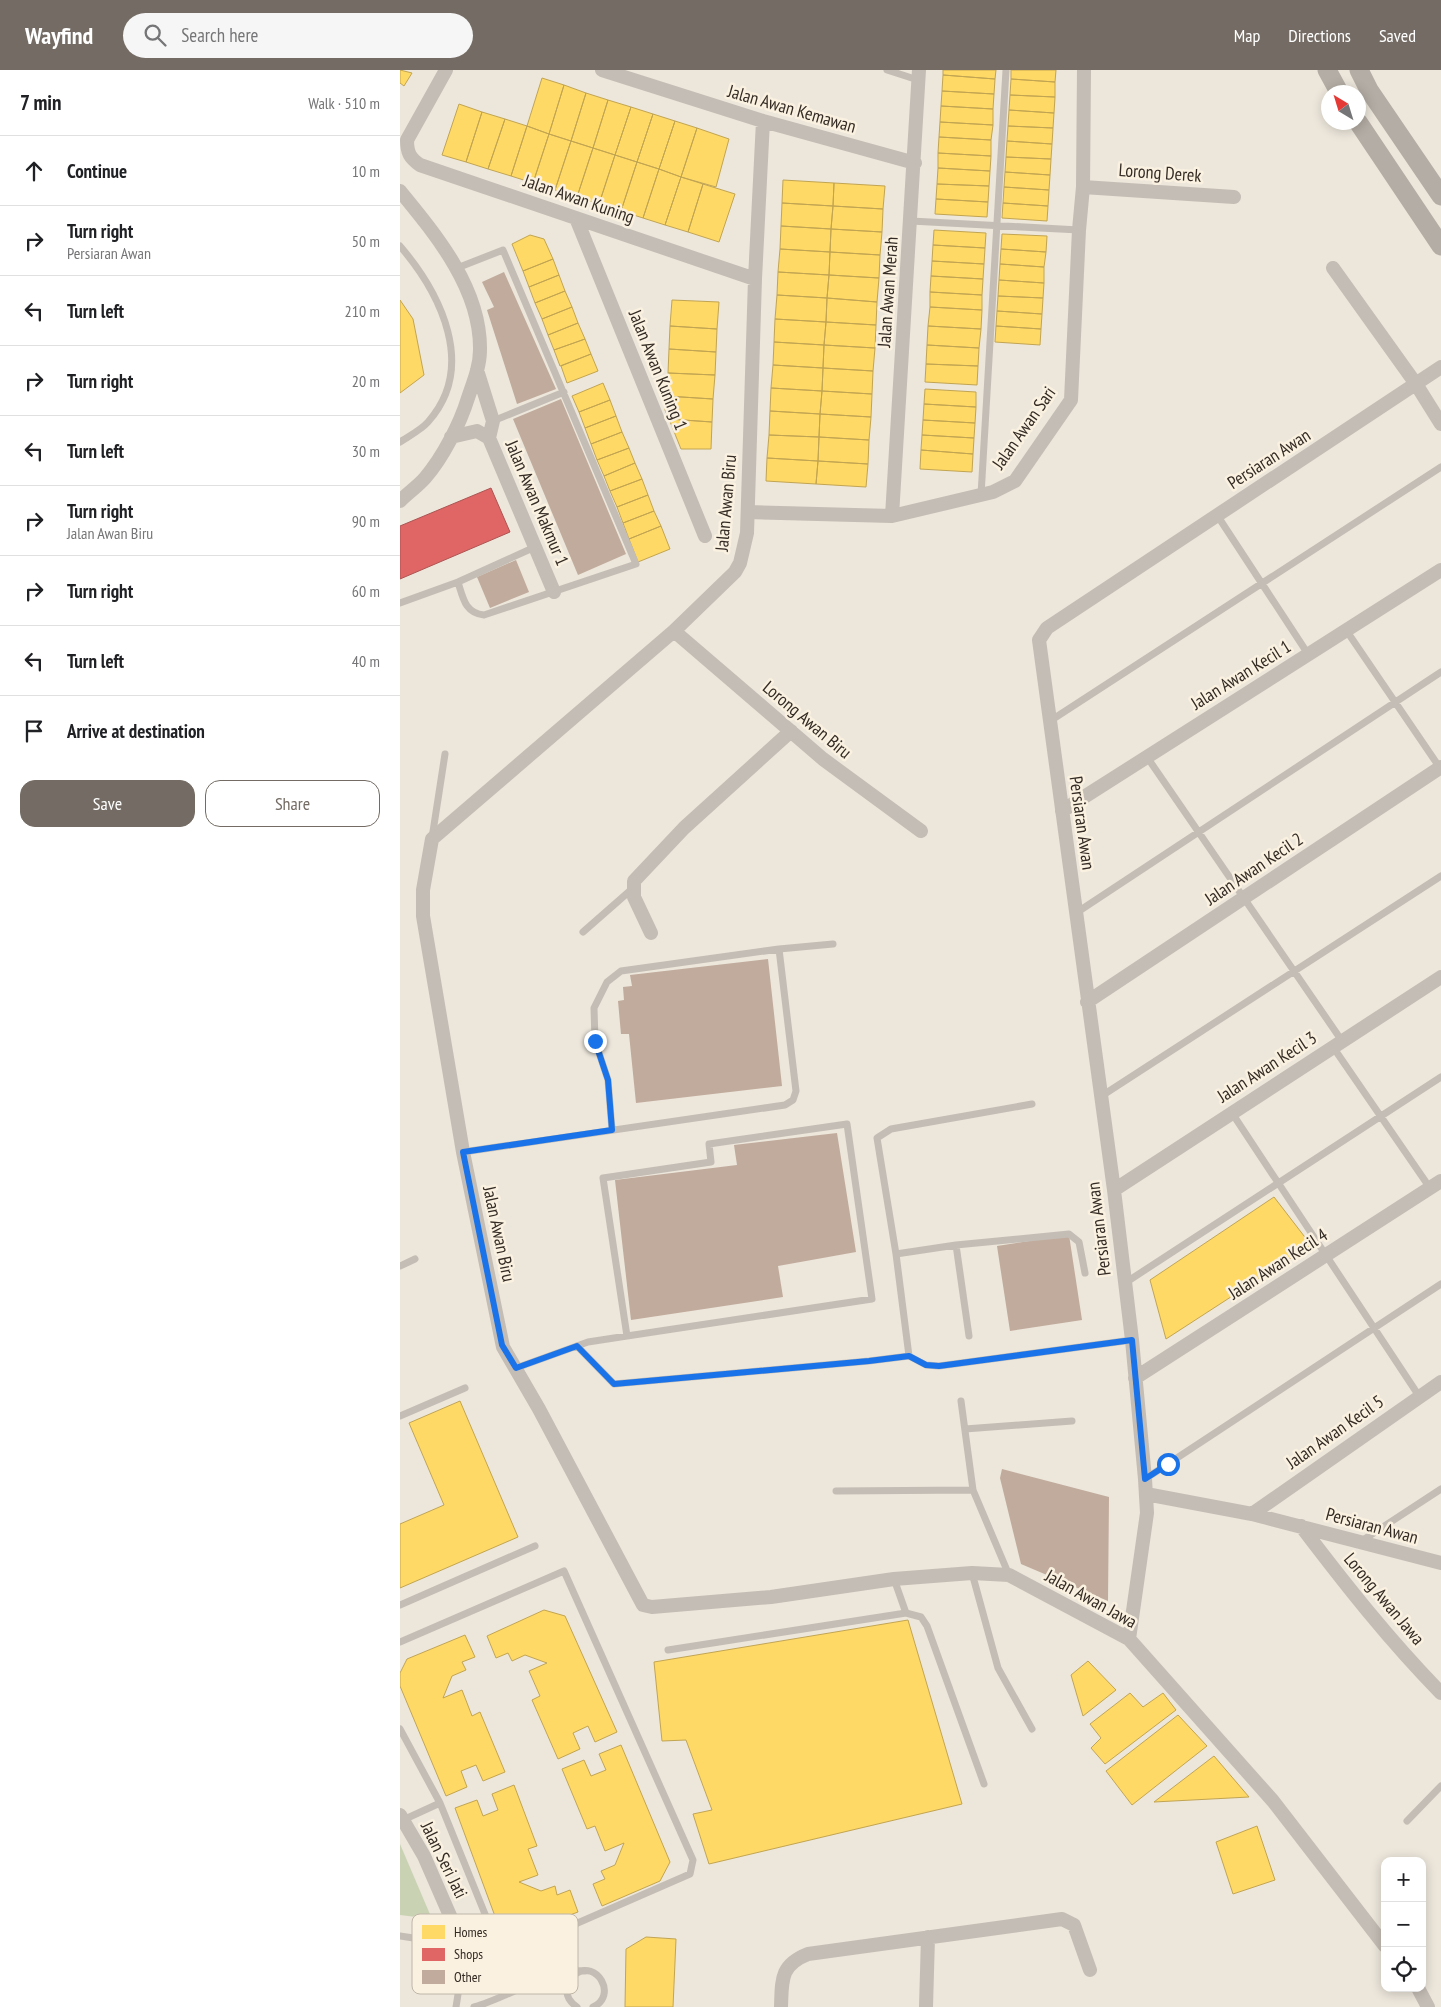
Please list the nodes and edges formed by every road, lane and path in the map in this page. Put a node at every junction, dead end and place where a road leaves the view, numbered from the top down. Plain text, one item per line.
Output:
1 (446, 70) edge
2 (602, 70) edge
3 (887, 70) edge
4 (1006, 70) edge
5 (1084, 70) edge
6 (1327, 70) edge
7 (1359, 70) edge
8 (919, 75) edge
9 (1335, 85) edge
10 (763, 121) junction
11 (1363, 130) edge
12 (914, 163) junction
13 (1084, 187) junction
14 (400, 191) edge
15 (1441, 196) edge
16 (1234, 197) dead end
17 (576, 218) junction
18 (911, 221) junction
19 (997, 225) junction
20 (1079, 230) junction
21 (400, 246) edge
22 (1441, 246) edge
23 (457, 268) junction
24 (1333, 268) dead end
25 (755, 279) junction
26 (1441, 367) edge
27 (477, 370) junction
28 (1416, 384) junction
29 (564, 392) junction
30 (494, 421) junction
31 (1441, 424) edge
32 (451, 437) junction
33 (489, 438) junction
34 (400, 442) edge
35 (1441, 467) edge
36 (981, 495) junction
37 (400, 501) edge
38 (748, 512) junction
39 (1217, 515) junction
40 (892, 516) junction
41 (704, 536) dead end
42 (536, 547) junction
43 (1441, 570) edge
44 (458, 582) junction
45 (1262, 584) junction
46 (554, 592) junction
47 (400, 603) edge
48 (1346, 630) junction
49 (674, 631) junction
50 (1308, 654) junction
51 (1441, 672) edge
52 (1395, 702) junction
53 (1050, 721) junction
54 (790, 731) junction
55 (445, 754) dead end
56 (1147, 757) junction
57 (1441, 769) edge
58 (1062, 811) junction
59 (921, 831) dead end
60 (1199, 832) junction
61 (432, 839) junction
62 (1441, 876) edge
63 (632, 889) junction
64 (1244, 898) junction
65 (1075, 914) junction
66 (583, 932) dead end
67 (651, 933) dead end
68 (833, 944) dead end
69 (779, 949) junction
70 (1295, 972) junction
71 (1441, 977) edge
72 (1087, 1002) junction
73 (1337, 1044) junction
74 (1441, 1077) edge
75 (1100, 1097) junction
76 (1032, 1104) dead end
77 (1232, 1112) junction
78 (1381, 1116) junction
79 (612, 1130) junction
80 (463, 1152) junction
81 (1279, 1183) junction
82 (1438, 1183) edge
83 (1114, 1190) junction
84 (956, 1245) junction
85 (896, 1254) junction
86 (1326, 1255) junction
87 (415, 1259) dead end
88 (400, 1266) edge
89 (1085, 1273) dead end
90 (1124, 1283) junction
91 (1441, 1284) edge
92 (1374, 1328) junction
93 (626, 1336) junction
94 (969, 1336) dead end
95 (1132, 1340) junction
96 (577, 1346) junction
97 (909, 1356) junction
98 (516, 1368) junction
99 (1135, 1378) junction
100 (1441, 1382) edge
101 (465, 1388) dead end
102 (1419, 1396) junction
103 (961, 1401) dead end
104 (400, 1416) edge
105 (1072, 1421) dead end
106 (965, 1429) junction
107 (1145, 1479) junction
108 (1441, 1489) edge
109 (973, 1490) junction
110 (836, 1492) dead end
111 (1146, 1494) junction
112 (1252, 1514) junction
113 (1301, 1526) junction
114 (1360, 1542) junction
115 (536, 1546) dead end
116 (1441, 1563) edge
117 (972, 1572) junction
118 (1009, 1575) junction
119 (894, 1579) junction
120 (643, 1605) joint
121 (400, 1606) edge
122 (906, 1613) junction
123 (1129, 1639) junction
124 (400, 1642) edge
125 (668, 1650) dead end
126 (1441, 1693) edge
127 (1032, 1728) dead end
128 (400, 1729) edge
129 (984, 1784) dead end
130 (1441, 1786) edge
131 (440, 1803) junction
132 (402, 1818) edge
133 (1407, 1821) dead end
134 (449, 1914) edge
135 (485, 1914) edge
136 (578, 1923) edge
137 (928, 1938) junction
138 (1381, 1941) edge
139 (578, 1970) edge
140 (1090, 1970) dead end
141 (585, 1971) junction
142 (578, 1974) edge
143 (1420, 1992) edge
144 (458, 1994) edge
145 (514, 1994) edge
146 (567, 1994) edge
147 (490, 2005) edge
148 (456, 2007) edge
149 (474, 2007) edge
150 (577, 2007) edge
151 (593, 2007) edge
152 (781, 2007) edge
153 (926, 2007) edge
154 (1428, 2007) edge

1 - 17 street, Jalan Awan Kuning
2 - 10 street, Jalan Awan Kemawan
3 - 8 lane
4 - 19 lane
5 - 13 street, Jalan Awan Sari
6 - 9 main road
7 - 15 main road
8 - 12 street, Jalan Awan Merah
10 - 12 street, Jalan Awan Kemawan
10 - 25 street, Jalan Awan Biru
11 - 22 main road
12 - 18 street, Jalan Awan Merah
13 - 16 street, Lorong Derek
13 - 20 street, Jalan Awan Sari
14 - 23 street
17 - 25 street, Jalan Awan Kuning
17 - 41 street, Jalan Awan Kuning 1
18 - 19 lane
18 - 40 street, Jalan Awan Merah
19 - 20 lane
19 - 36 lane
20 - 36 street, Jalan Awan Sari
21 - 34 lane
23 - 27 street
23 - 29 lane
24 - 28 street
25 - 38 street, Jalan Awan Biru
26 - 28 street, Persiaran Awan
27 - 30 street, Jalan Awan Makmur 1
27 - 32 street
28 - 31 street
28 - 39 street, Persiaran Awan
29 - 30 lane
29 - 46 lane
30 - 33 street, Jalan Awan Makmur 1
32 - 33 street
32 - 37 street
33 - 42 street, Jalan Awan Makmur 1
35 - 45 lane
36 - 40 street, Jalan Awan Sari
38 - 40 street, Jalan Awan Sari
38 - 49 street, Jalan Awan Biru
39 - 45 lane
39 - 53 street, Persiaran Awan
42 - 44 lane
42 - 46 street, Jalan Awan Makmur 1
43 - 48 street, Jalan Awan Kecil 1
44 - 46 lane
44 - 47 lane
45 - 50 lane
45 - 53 lane
48 - 50 street, Jalan Awan Kecil 1
48 - 52 lane
49 - 54 street, Lorong Awan Biru
49 - 61 street, Jalan Awan Biru
50 - 56 street, Jalan Awan Kecil 1
51 - 52 lane
52 - 57 lane
52 - 60 lane
53 - 58 street, Persiaran Awan
54 - 59 street, Lorong Awan Biru
54 - 63 street
55 - 61 lane, Jalan Awan Biru
56 - 58 street, Jalan Awan Kecil 1
56 - 60 lane
57 - 64 street, Jalan Awan Kecil 2
58 - 65 street, Persiaran Awan
60 - 64 lane
60 - 65 lane
61 - 80 street, Jalan Awan Biru
62 - 70 lane
63 - 66 lane
63 - 67 street
64 - 70 lane
64 - 72 street, Jalan Awan Kecil 2
65 - 72 street, Persiaran Awan
68 - 69 lane
69 - 79 lane
69 - 79 lane
70 - 73 lane
70 - 75 lane
71 - 73 street, Jalan Awan Kecil 3
72 - 75 street, Persiaran Awan
73 - 77 street, Jalan Awan Kecil 3
73 - 78 lane
74 - 78 lane
75 - 83 street, Persiaran Awan
76 - 85 lane
77 - 81 lane
77 - 83 street, Jalan Awan Kecil 3
78 - 81 lane
78 - 82 lane
79 - 80 lane
80 - 98 street, Jalan Awan Biru
81 - 86 lane
81 - 90 lane
82 - 86 street, Jalan Awan Kecil 4
83 - 90 street, Persiaran Awan
84 - 85 lane
84 - 89 lane
84 - 94 lane
85 - 97 lane
86 - 92 lane
86 - 99 street, Jalan Awan Kecil 4
87 - 88 lane
90 - 95 street, Persiaran Awan
91 - 92 lane
92 - 102 lane
92 - 107 lane
93 - 93 lane
93 - 96 lane
95 - 97 lane
95 - 99 street, Persiaran Awan
96 - 97 lane
96 - 98 lane
98 - 120 street, Jalan Awan Biru
99 - 107 street, Persiaran Awan
100 - 102 street, Jalan Awan Kecil 5
101 - 104 lane
102 - 112 street, Jalan Awan Kecil 5
103 - 106 lane
105 - 106 lane
106 - 109 lane
107 - 111 street, Persiaran Awan
108 - 114 lane
109 - 110 lane
109 - 118 lane
111 - 112 street, Persiaran Awan
111 - 123 street, Persiaran Awan
112 - 113 street, Persiaran Awan
113 - 114 street, Persiaran Awan
113 - 126 street, Lorong Awan Jawa
114 - 116 street, Persiaran Awan
115 - 121 lane
117 - 118 street, Jalan Awan Jawa
117 - 119 street, Jalan Awan Jawa
117 - 127 lane
118 - 123 street, Jalan Awan Jawa
119 - 120 street, Jalan Awan Jawa
119 - 122 lane
122 - 125 lane
122 - 129 lane
123 - 138 street, Jalan Awan Jawa
124 - 136 lane
128 - 131 lane
130 - 133 lane
131 - 132 lane
131 - 135 lane
132 - 134 street, Jalan Seri Jati
137 - 140 street
137 - 152 street
137 - 153 street
139 - 141 lane
141 - 142 lane
141 - 151 lane
143 - 154 street
144 - 148 lane
145 - 147 lane
146 - 150 lane
147 - 149 lane

